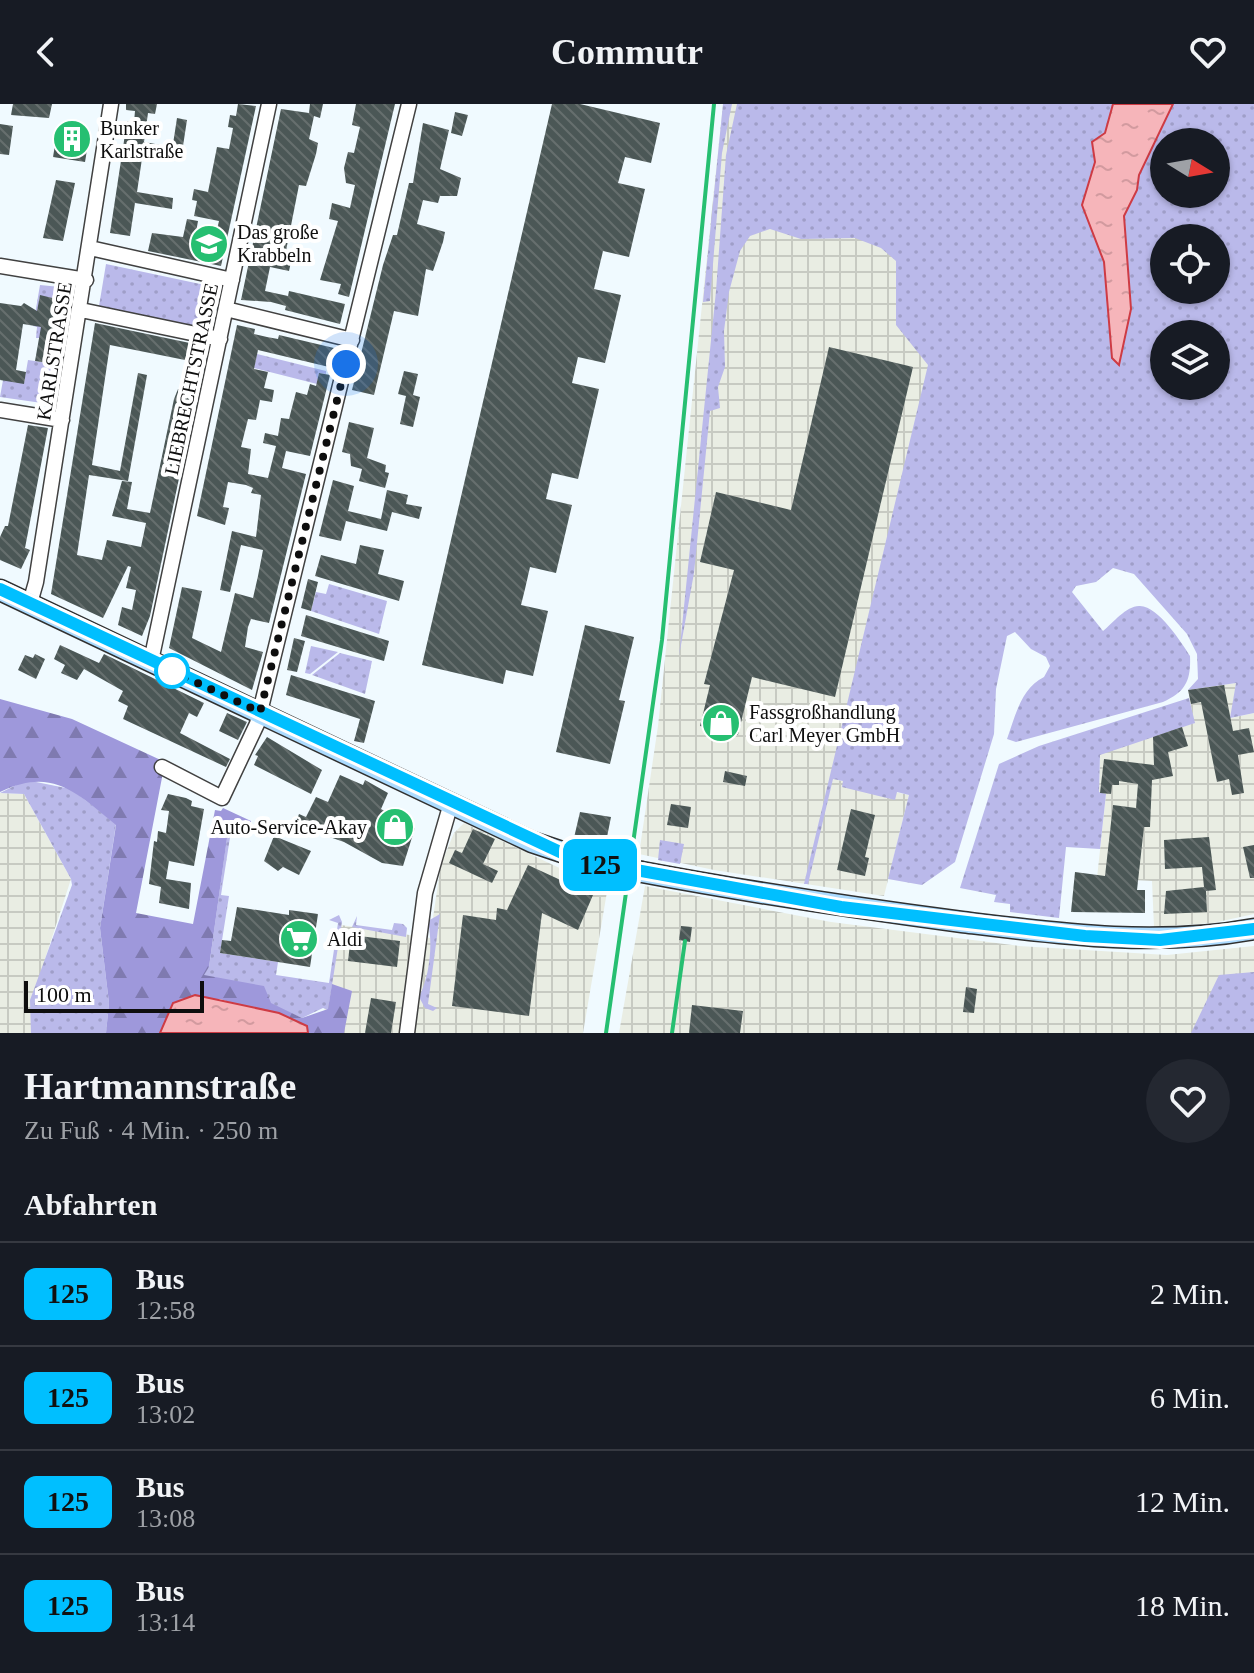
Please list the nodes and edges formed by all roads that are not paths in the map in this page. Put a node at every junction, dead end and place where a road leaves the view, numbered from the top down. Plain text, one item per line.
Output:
1 (111, 104) edge
2 (269, 104) edge
3 (409, 104) edge
4 (90, 248) junction
5 (0, 266) edge
6 (86, 280) junction
7 (232, 280) junction
8 (226, 309) junction
9 (81, 310) junction
10 (220, 339) junction
11 (352, 340) junction
12 (0, 410) edge
13 (62, 420) junction
14 (0, 590) edge
15 (30, 603) junction
16 (151, 661) junction
17 (260, 712) junction
18 (162, 767) dead end
19 (451, 803) junction
20 (1254, 929) edge
21 (407, 1033) edge

1 - 4 street, KARLSTRASSE
2 - 7 street, LIEBRECHTSTRASSE
3 - 11 street
4 - 6 street, KARLSTRASSE
4 - 7 street
5 - 6 street
6 - 9 street, KARLSTRASSE
7 - 8 street, LIEBRECHTSTRASSE
8 - 10 street, LIEBRECHTSTRASSE
8 - 11 street
9 - 10 street
9 - 13 street, KARLSTRASSE
10 - 16 street, LIEBRECHTSTRASSE
11 - 17 street
12 - 13 street
13 - 15 street, KARLSTRASSE
14 - 15 main road
15 - 16 main road
16 - 17 main road
17 - 18 street
17 - 19 main road
19 - 20 main road, bridge
19 - 21 street

